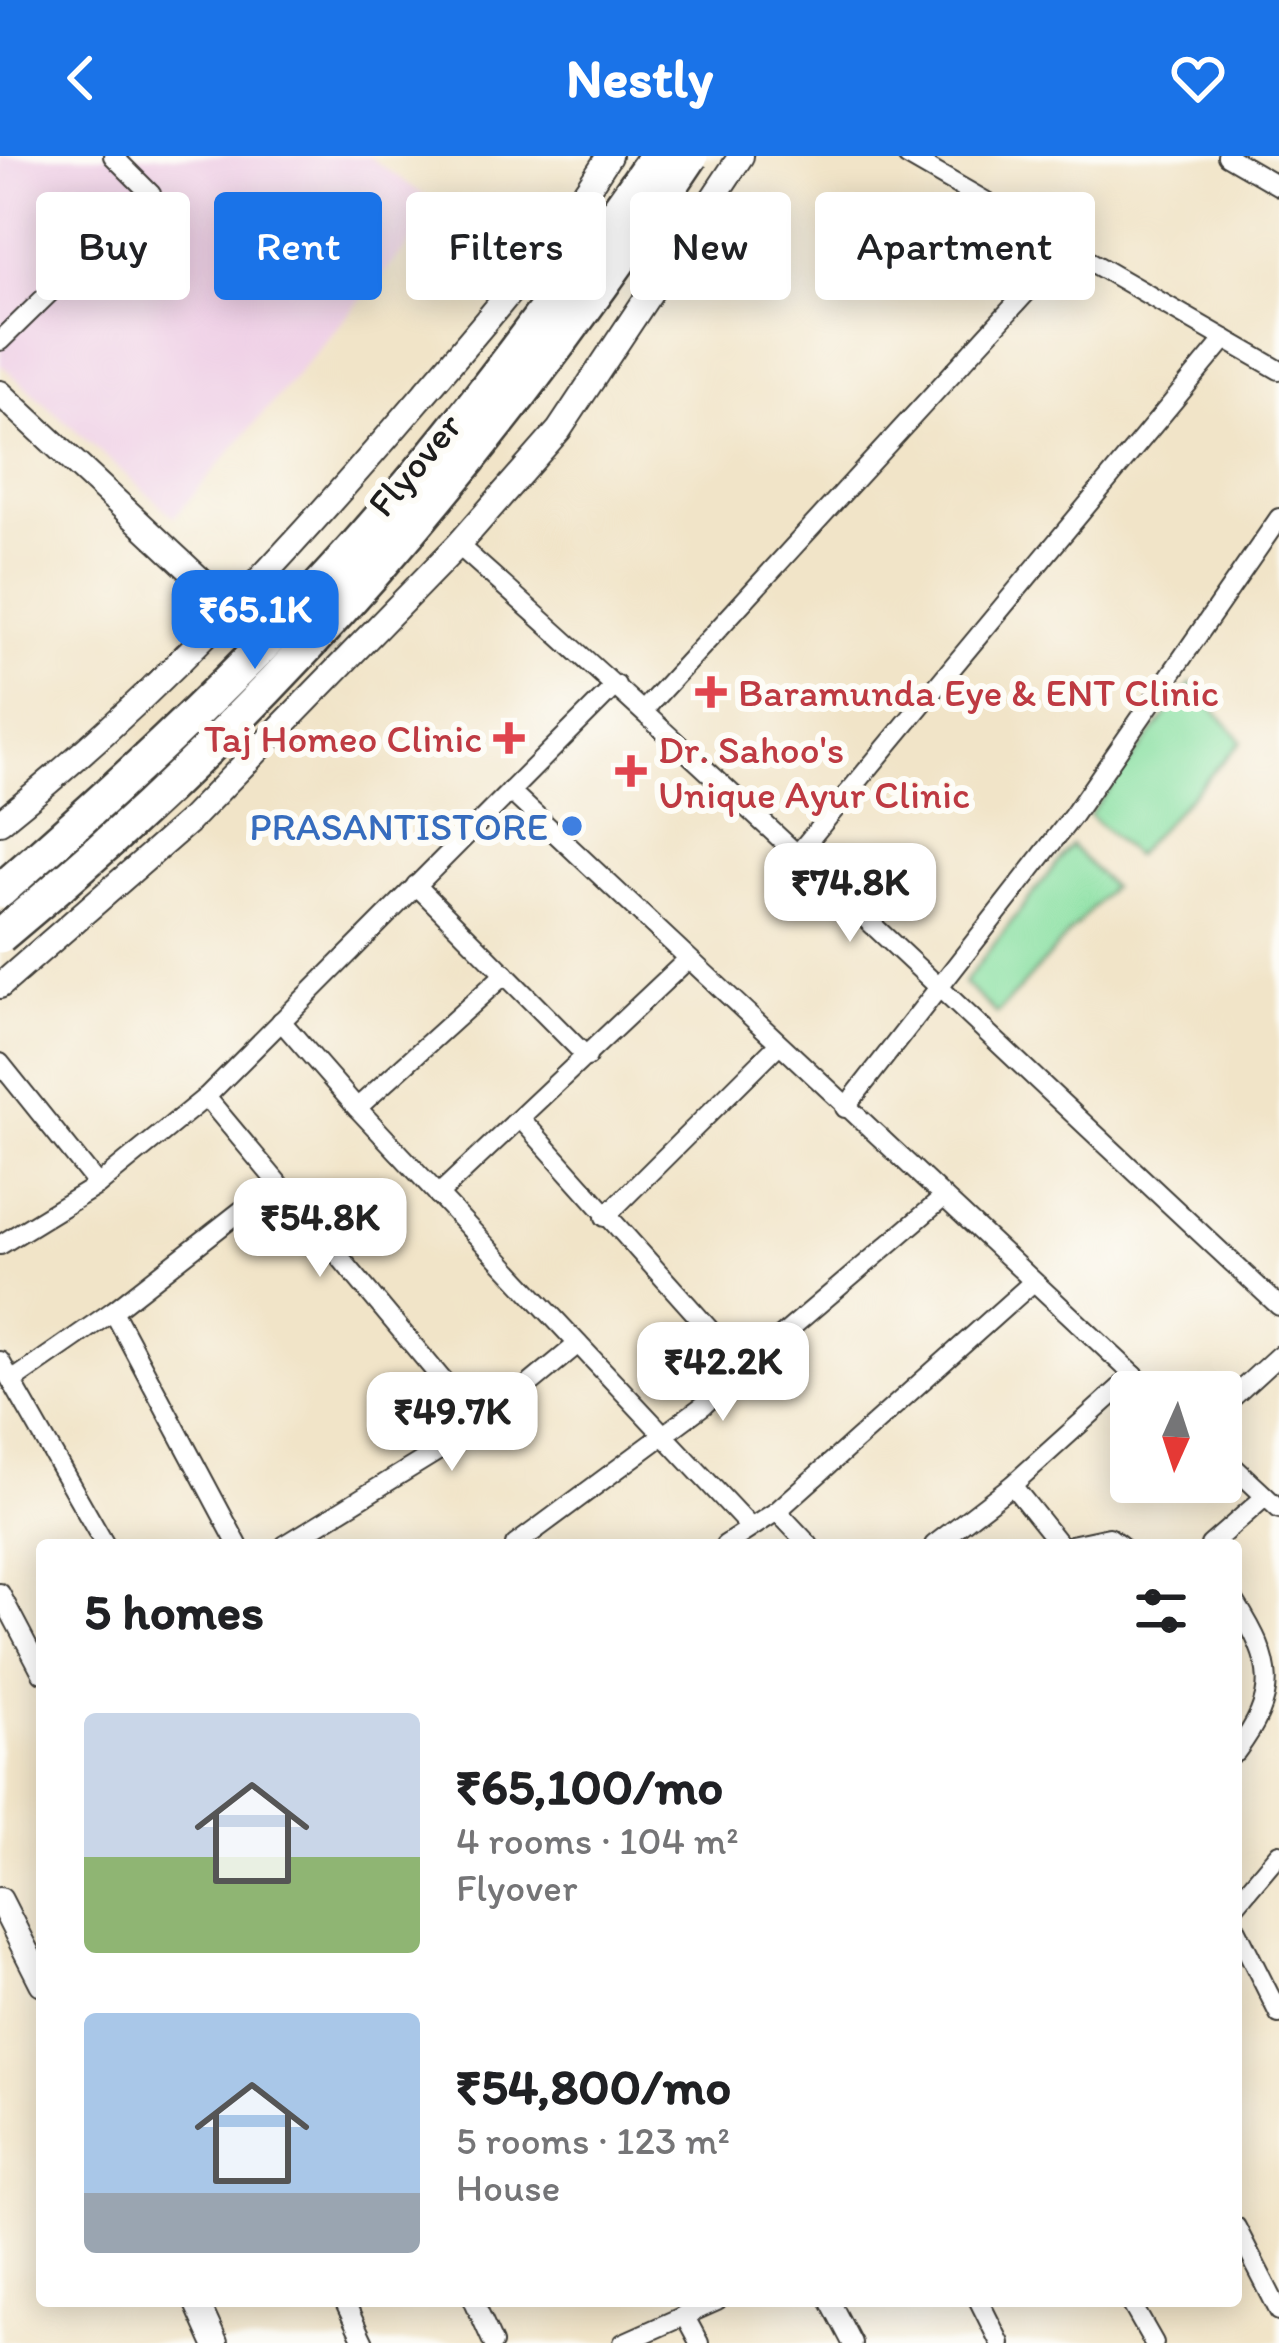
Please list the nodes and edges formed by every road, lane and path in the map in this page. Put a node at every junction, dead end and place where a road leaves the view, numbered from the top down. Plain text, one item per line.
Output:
1 (112, 156) edge
2 (609, 156) edge
3 (656, 156) edge
4 (691, 156) edge
5 (741, 156) edge
6 (907, 156) edge
7 (1227, 156) edge
8 (1279, 186) edge
9 (969, 192) edge
10 (1095, 265) edge
11 (1019, 300) edge
12 (1225, 339) junction
13 (0, 341) edge
14 (1279, 370) edge
15 (0, 393) edge
16 (1279, 518) edge
17 (458, 545) junction
18 (229, 610) junction
19 (616, 685) junction
20 (319, 688) junction
21 (644, 710) junction
22 (510, 791) junction
23 (0, 821) edge
24 (795, 857) junction
25 (416, 885) junction
26 (0, 891) edge
27 (0, 936) edge
28 (686, 961) junction
29 (505, 974) junction
30 (0, 986) edge
31 (940, 992) junction
32 (281, 1021) junction
33 (778, 1045) junction
34 (586, 1057) junction
35 (0, 1063) edge
36 (206, 1097) junction
37 (357, 1108) junction
38 (845, 1108) junction
39 (521, 1119) junction
40 (98, 1184) junction
41 (274, 1185) junction
42 (438, 1195) junction
43 (943, 1198) junction
44 (605, 1216) junction
45 (0, 1245) edge
46 (1034, 1282) junction
47 (1279, 1306) edge
48 (113, 1311) junction
49 (578, 1344) junction
50 (1279, 1355) edge
51 (0, 1361) edge
52 (744, 1368) junction
53 (1129, 1371) edge
54 (12, 1382) junction
55 (1242, 1389) edge
56 (1110, 1397) edge
57 (480, 1425) junction
58 (664, 1436) junction
59 (1242, 1475) edge
60 (1012, 1484) junction
61 (1272, 1503) edge
62 (777, 1511) junction
63 (750, 1527) junction
64 (102, 1539) edge
65 (235, 1539) edge
66 (295, 1539) edge
67 (522, 1539) edge
68 (733, 1539) edge
69 (803, 1539) edge
70 (942, 1539) edge
71 (1055, 1539) edge
72 (1219, 1539) edge
73 (0, 1594) edge
74 (1242, 1613) edge
75 (36, 1661) edge
76 (1242, 1745) edge
77 (1279, 1852) edge
78 (1242, 1897) edge
79 (0, 1900) edge
80 (1242, 1940) edge
81 (36, 1963) edge
82 (1279, 2014) edge
83 (1242, 2239) edge
84 (199, 2307) edge
85 (347, 2307) edge
86 (477, 2307) edge
87 (703, 2307) edge
88 (833, 2307) edge
89 (982, 2307) edge
90 (1133, 2307) edge
91 (1279, 2312) edge
92 (684, 2315) junction
93 (215, 2343) edge
94 (364, 2343) edge
95 (493, 2343) edge
96 (622, 2343) edge
97 (699, 2343) edge
98 (852, 2343) edge
99 (1000, 2343) edge
100 (1154, 2343) edge

1 - 13 street
2 - 18 street
3 - 26 highway, Flyover, bridge
4 - 27 highway, Flyover, bridge
5 - 17 street
6 - 9 street
7 - 8 street
10 - 12 street
11 - 21 street
12 - 14 street
12 - 24 street
15 - 18 street
16 - 31 street
17 - 19 street
17 - 20 street
18 - 20 street
18 - 23 street
19 - 21 street
19 - 22 street
20 - 30 street
21 - 24 street
22 - 25 street
22 - 28 street
24 - 31 street
25 - 29 street
25 - 32 street
28 - 33 street
28 - 34 street
29 - 34 street
29 - 37 street
31 - 38 street
31 - 47 street
32 - 36 street
32 - 37 street
33 - 38 street
33 - 44 street
34 - 39 street
35 - 40 street
36 - 40 street
36 - 41 street
37 - 42 street
38 - 43 street
39 - 42 street
39 - 44 street
40 - 45 street
41 - 48 street
41 - 57 street
42 - 49 street
43 - 46 street
43 - 52 street
44 - 52 street
46 - 53 street
46 - 62 street
48 - 54 street
48 - 65 street
49 - 57 street
49 - 58 street
50 - 55 street
51 - 54 street
52 - 58 street
54 - 64 street
56 - 60 street
57 - 66 street
58 - 63 street
58 - 67 street
59 - 61 street
60 - 70 street
60 - 71 street
61 - 72 street
62 - 63 street
62 - 69 street
63 - 68 street
73 - 75 street
74 - 76 street
77 - 78 street
79 - 81 street
80 - 82 street
83 - 91 street
84 - 93 street
85 - 94 street
86 - 95 street
87 - 92 street
88 - 98 street
89 - 99 street
90 - 100 street
92 - 96 street
92 - 97 street

